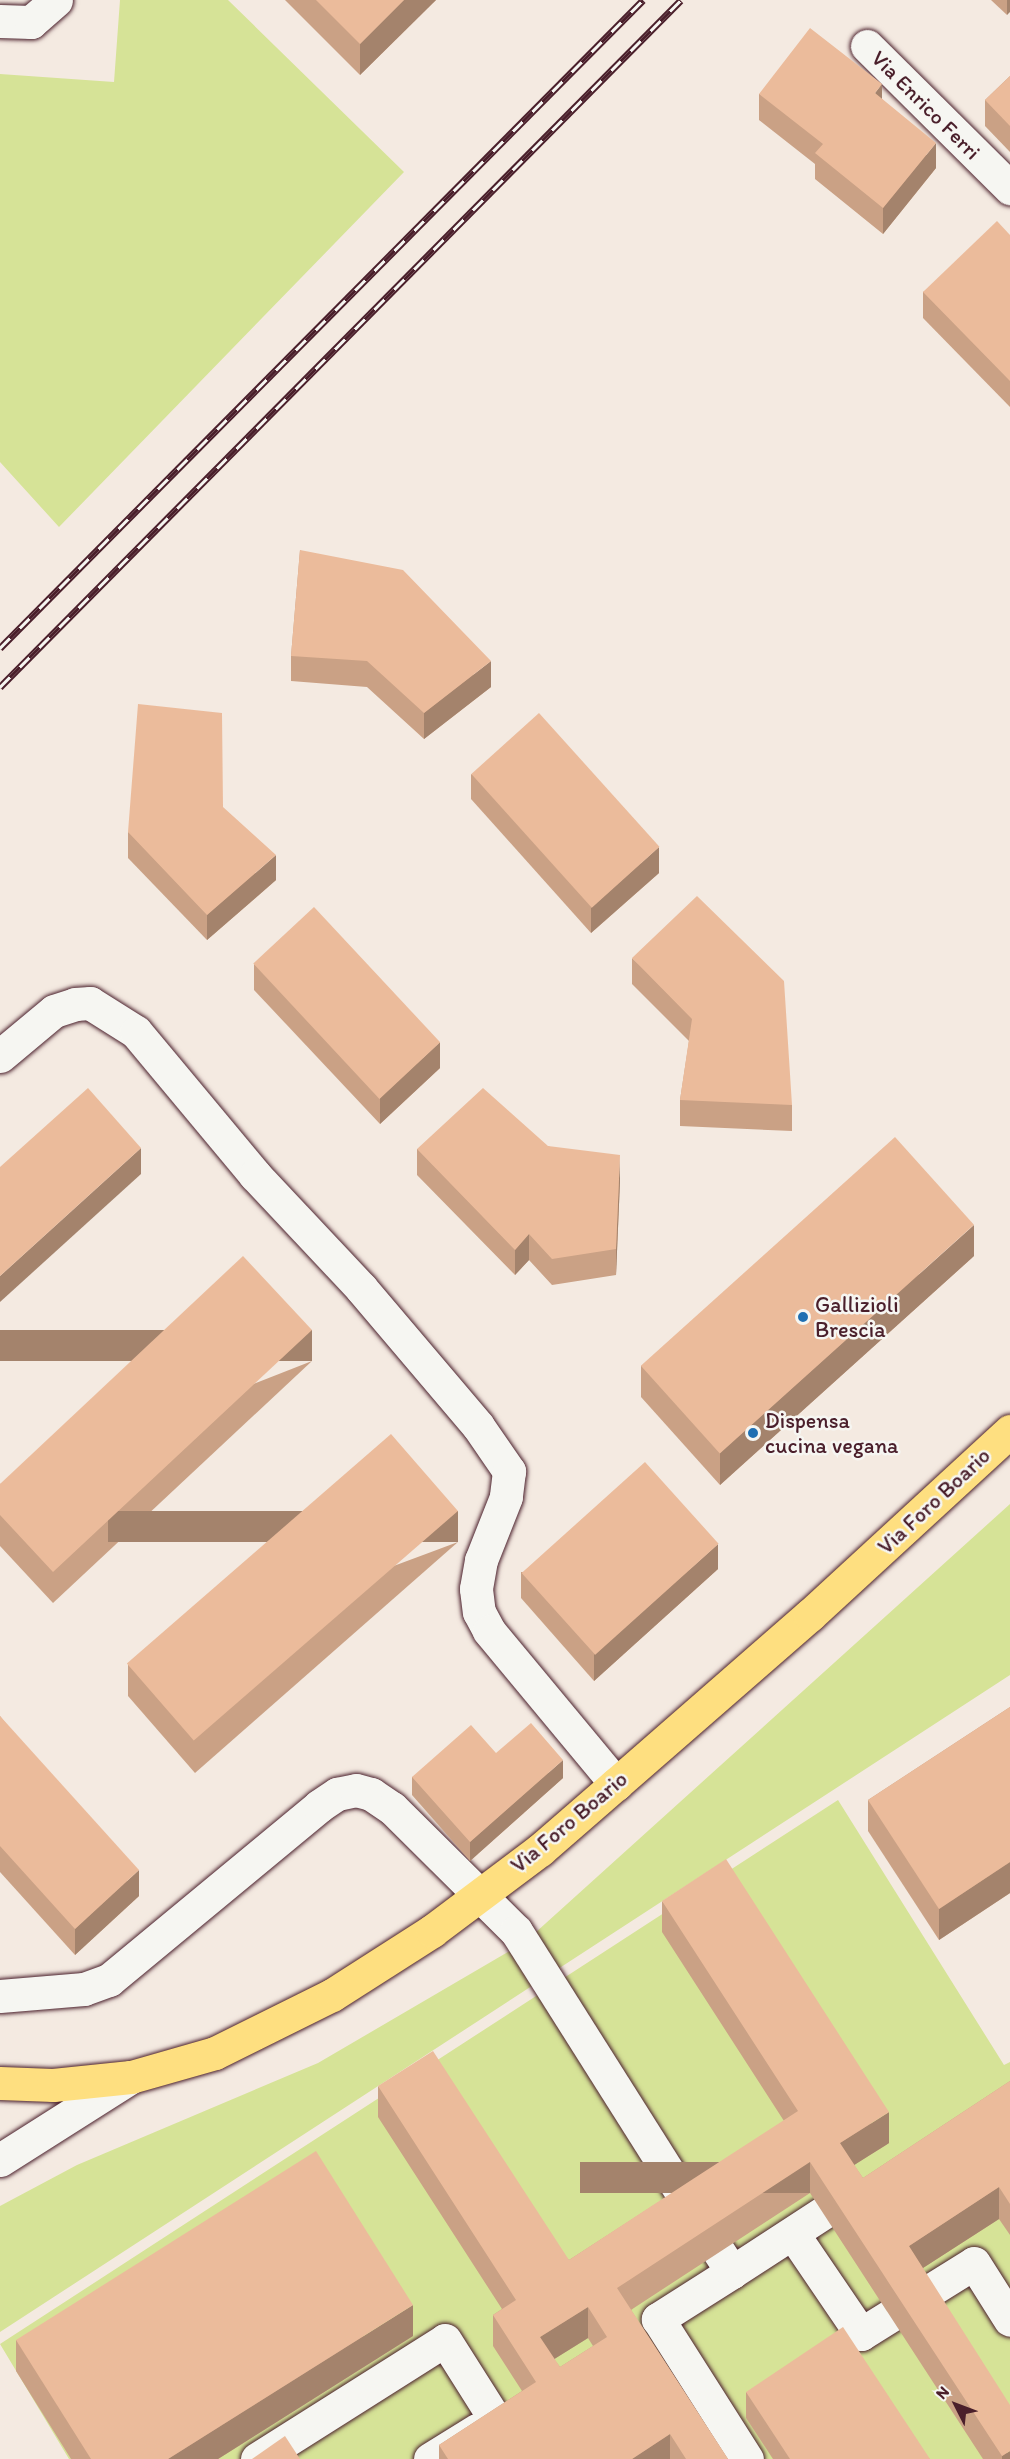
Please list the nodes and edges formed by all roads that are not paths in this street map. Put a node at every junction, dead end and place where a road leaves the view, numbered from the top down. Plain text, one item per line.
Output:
1 (56, 0) edge
2 (0, 21) edge
3 (867, 46) dead end
4 (1010, 188) edge
5 (0, 1056) edge
6 (1010, 1431) edge
7 (616, 1784) junction
8 (481, 1894) junction
9 (0, 1996) edge
10 (131, 2077) junction
11 (0, 2083) edge
12 (53, 2085) junction
13 (0, 2108) edge
14 (0, 2160) edge
15 (693, 2211) edge
16 (823, 2213) edge
17 (793, 2234) junction
18 (921, 2296) edge
19 (890, 2316) edge
20 (658, 2319) junction
21 (1010, 2320) edge
22 (628, 2337) edge
23 (257, 2459) edge
24 (430, 2459) edge
25 (747, 2459) edge

1 - 2 street
3 - 4 street, Via Enrico Ferri
5 - 7 street
6 - 7 main road, Via Foro Boario
7 - 8 main road, Via Foro Boario
8 - 9 street
8 - 10 main road, Via Foro Boario
8 - 15 street
10 - 12 main road, Via Foro Boario
10 - 14 street
11 - 12 main road, Via Foro Boario
12 - 13 main road, Via Foro Boario
16 - 17 street
17 - 19 street
17 - 20 street
18 - 21 street
20 - 22 street
20 - 25 street
23 - 24 street

